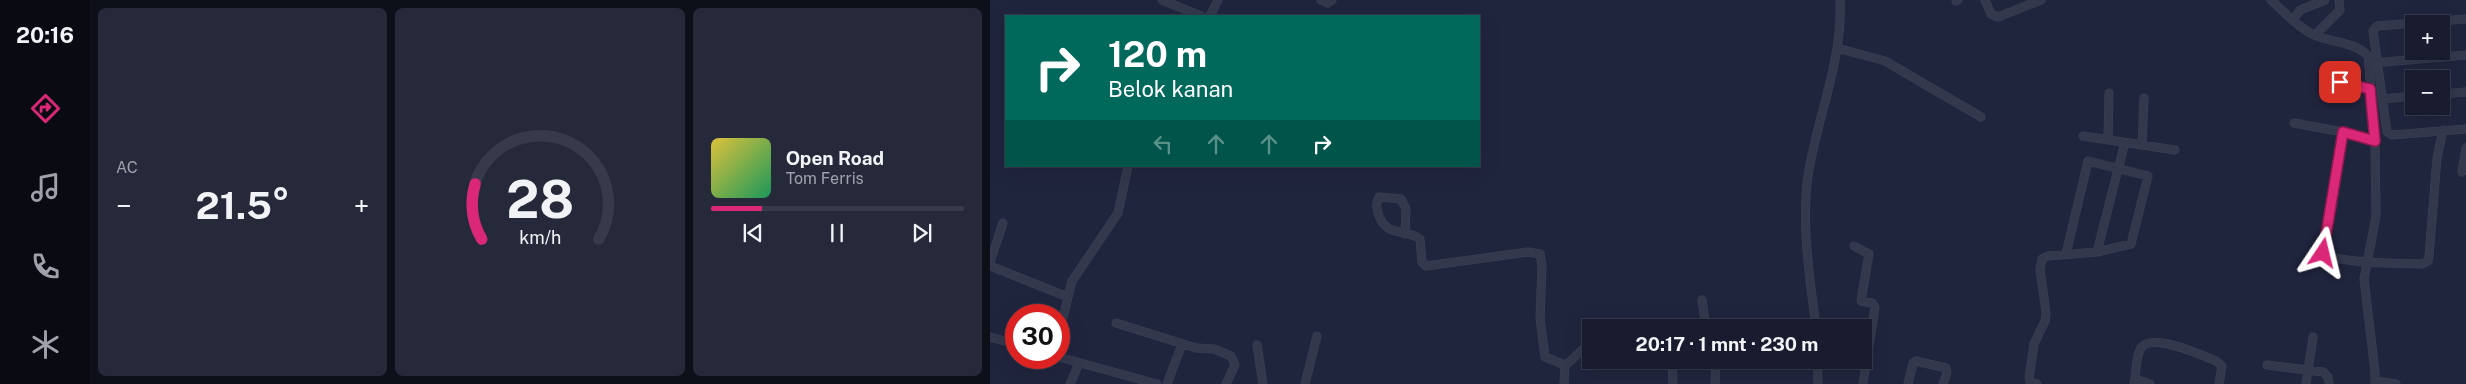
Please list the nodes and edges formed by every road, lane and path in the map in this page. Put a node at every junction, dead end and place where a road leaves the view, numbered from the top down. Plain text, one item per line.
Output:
1 (1162, 0) edge
2 (1218, 0) edge
3 (1321, 0) edge
4 (1332, 0) edge
5 (1840, 0) edge
6 (1985, 0) edge
7 (2041, 0) edge
8 (2271, 0) edge
9 (2325, 0) edge
10 (2339, 0) edge
11 (1199, 15) edge
12 (1210, 15) edge
13 (2466, 19) edge
14 (2293, 20) junction
15 (2315, 35) junction
16 (1837, 48) junction
17 (2466, 55) edge
18 (2373, 63) junction
19 (2340, 82) dead end
20 (2370, 89) junction
21 (2466, 92) edge
22 (2109, 93) dead end
23 (2450, 93) edge
24 (2405, 97) edge
25 (2144, 98) dead end
26 (2382, 99) junction
27 (1982, 117) dead end
28 (2294, 123) dead end
29 (2466, 129) edge
30 (2443, 130) junction
31 (2343, 132) junction
32 (2083, 136) dead end
33 (2108, 139) junction
34 (2375, 141) junction
35 (2125, 142) junction
36 (2142, 145) junction
37 (2466, 148) edge
38 (2175, 150) dead end
39 (1128, 167) edge
40 (2120, 168) junction
41 (2462, 172) dead end
42 (1002, 223) dead end
43 (1405, 234) junction
44 (1854, 246) dead end
45 (2098, 252) junction
46 (2066, 254) junction
47 (2368, 261) junction
48 (990, 264) edge
49 (1068, 297) junction
50 (1702, 300) dead end
51 (1066, 304) edge
52 (1705, 319) edge
53 (1815, 319) edge
54 (1116, 323) dead end
55 (1317, 336) dead end
56 (990, 337) edge
57 (2313, 337) dead end
58 (1005, 341) edge
59 (1182, 344) junction
60 (1257, 345) dead end
61 (1582, 348) edge
62 (1070, 360) edge
63 (1079, 363) junction
64 (1565, 364) junction
65 (2267, 365) dead end
66 (1672, 369) edge
67 (1716, 369) edge
68 (1817, 369) edge
69 (2308, 370) junction
70 (2134, 382) edge
71 (2375, 382) edge
72 (1152, 383) edge
73 (1070, 384) edge
74 (1167, 384) edge
75 (1226, 384) edge
76 (1263, 384) edge
77 (1306, 384) edge
78 (1564, 384) edge
79 (1673, 384) edge
80 (1716, 384) edge
81 (1818, 384) edge
82 (1863, 384) edge
83 (1908, 384) edge
84 (1942, 384) edge
85 (2037, 384) edge
86 (2150, 384) edge
87 (2219, 384) edge
88 (2306, 384) edge
89 (2329, 384) edge
90 (2396, 384) edge

1 - 11 street
2 - 12 street
3 - 4 street
5 - 16 street
6 - 7 street
8 - 14 street
9 - 14 street
10 - 15 street
13 - 18 street
14 - 15 street
15 - 18 street
16 - 27 street
16 - 53 street
17 - 18 street
18 - 20 street
18 - 26 street
19 - 20 street
20 - 34 street
21 - 23 street
22 - 33 street
24 - 26 street
25 - 36 street
26 - 30 street
28 - 31 street
29 - 30 street
30 - 47 street
31 - 34 street
31 - 47 street
32 - 33 street
33 - 35 street
34 - 47 street
35 - 36 street
35 - 40 street
36 - 38 street
37 - 41 street
39 - 49 street
40 - 45 street
40 - 45 street
40 - 46 street
42 - 48 street
43 - 43 street
43 - 64 street
44 - 82 street
45 - 46 street
46 - 85 street
47 - 71 street
48 - 49 street
49 - 51 street
50 - 52 street
54 - 59 street
55 - 77 street
56 - 58 street
57 - 69 street
59 - 74 street
59 - 75 street
60 - 76 street
61 - 64 street
62 - 63 street
63 - 72 street
63 - 73 street
64 - 78 street
65 - 69 street
66 - 79 street
67 - 80 street
68 - 81 street
69 - 88 street
69 - 89 street
70 - 86 street
70 - 87 street
71 - 90 street
83 - 84 street

